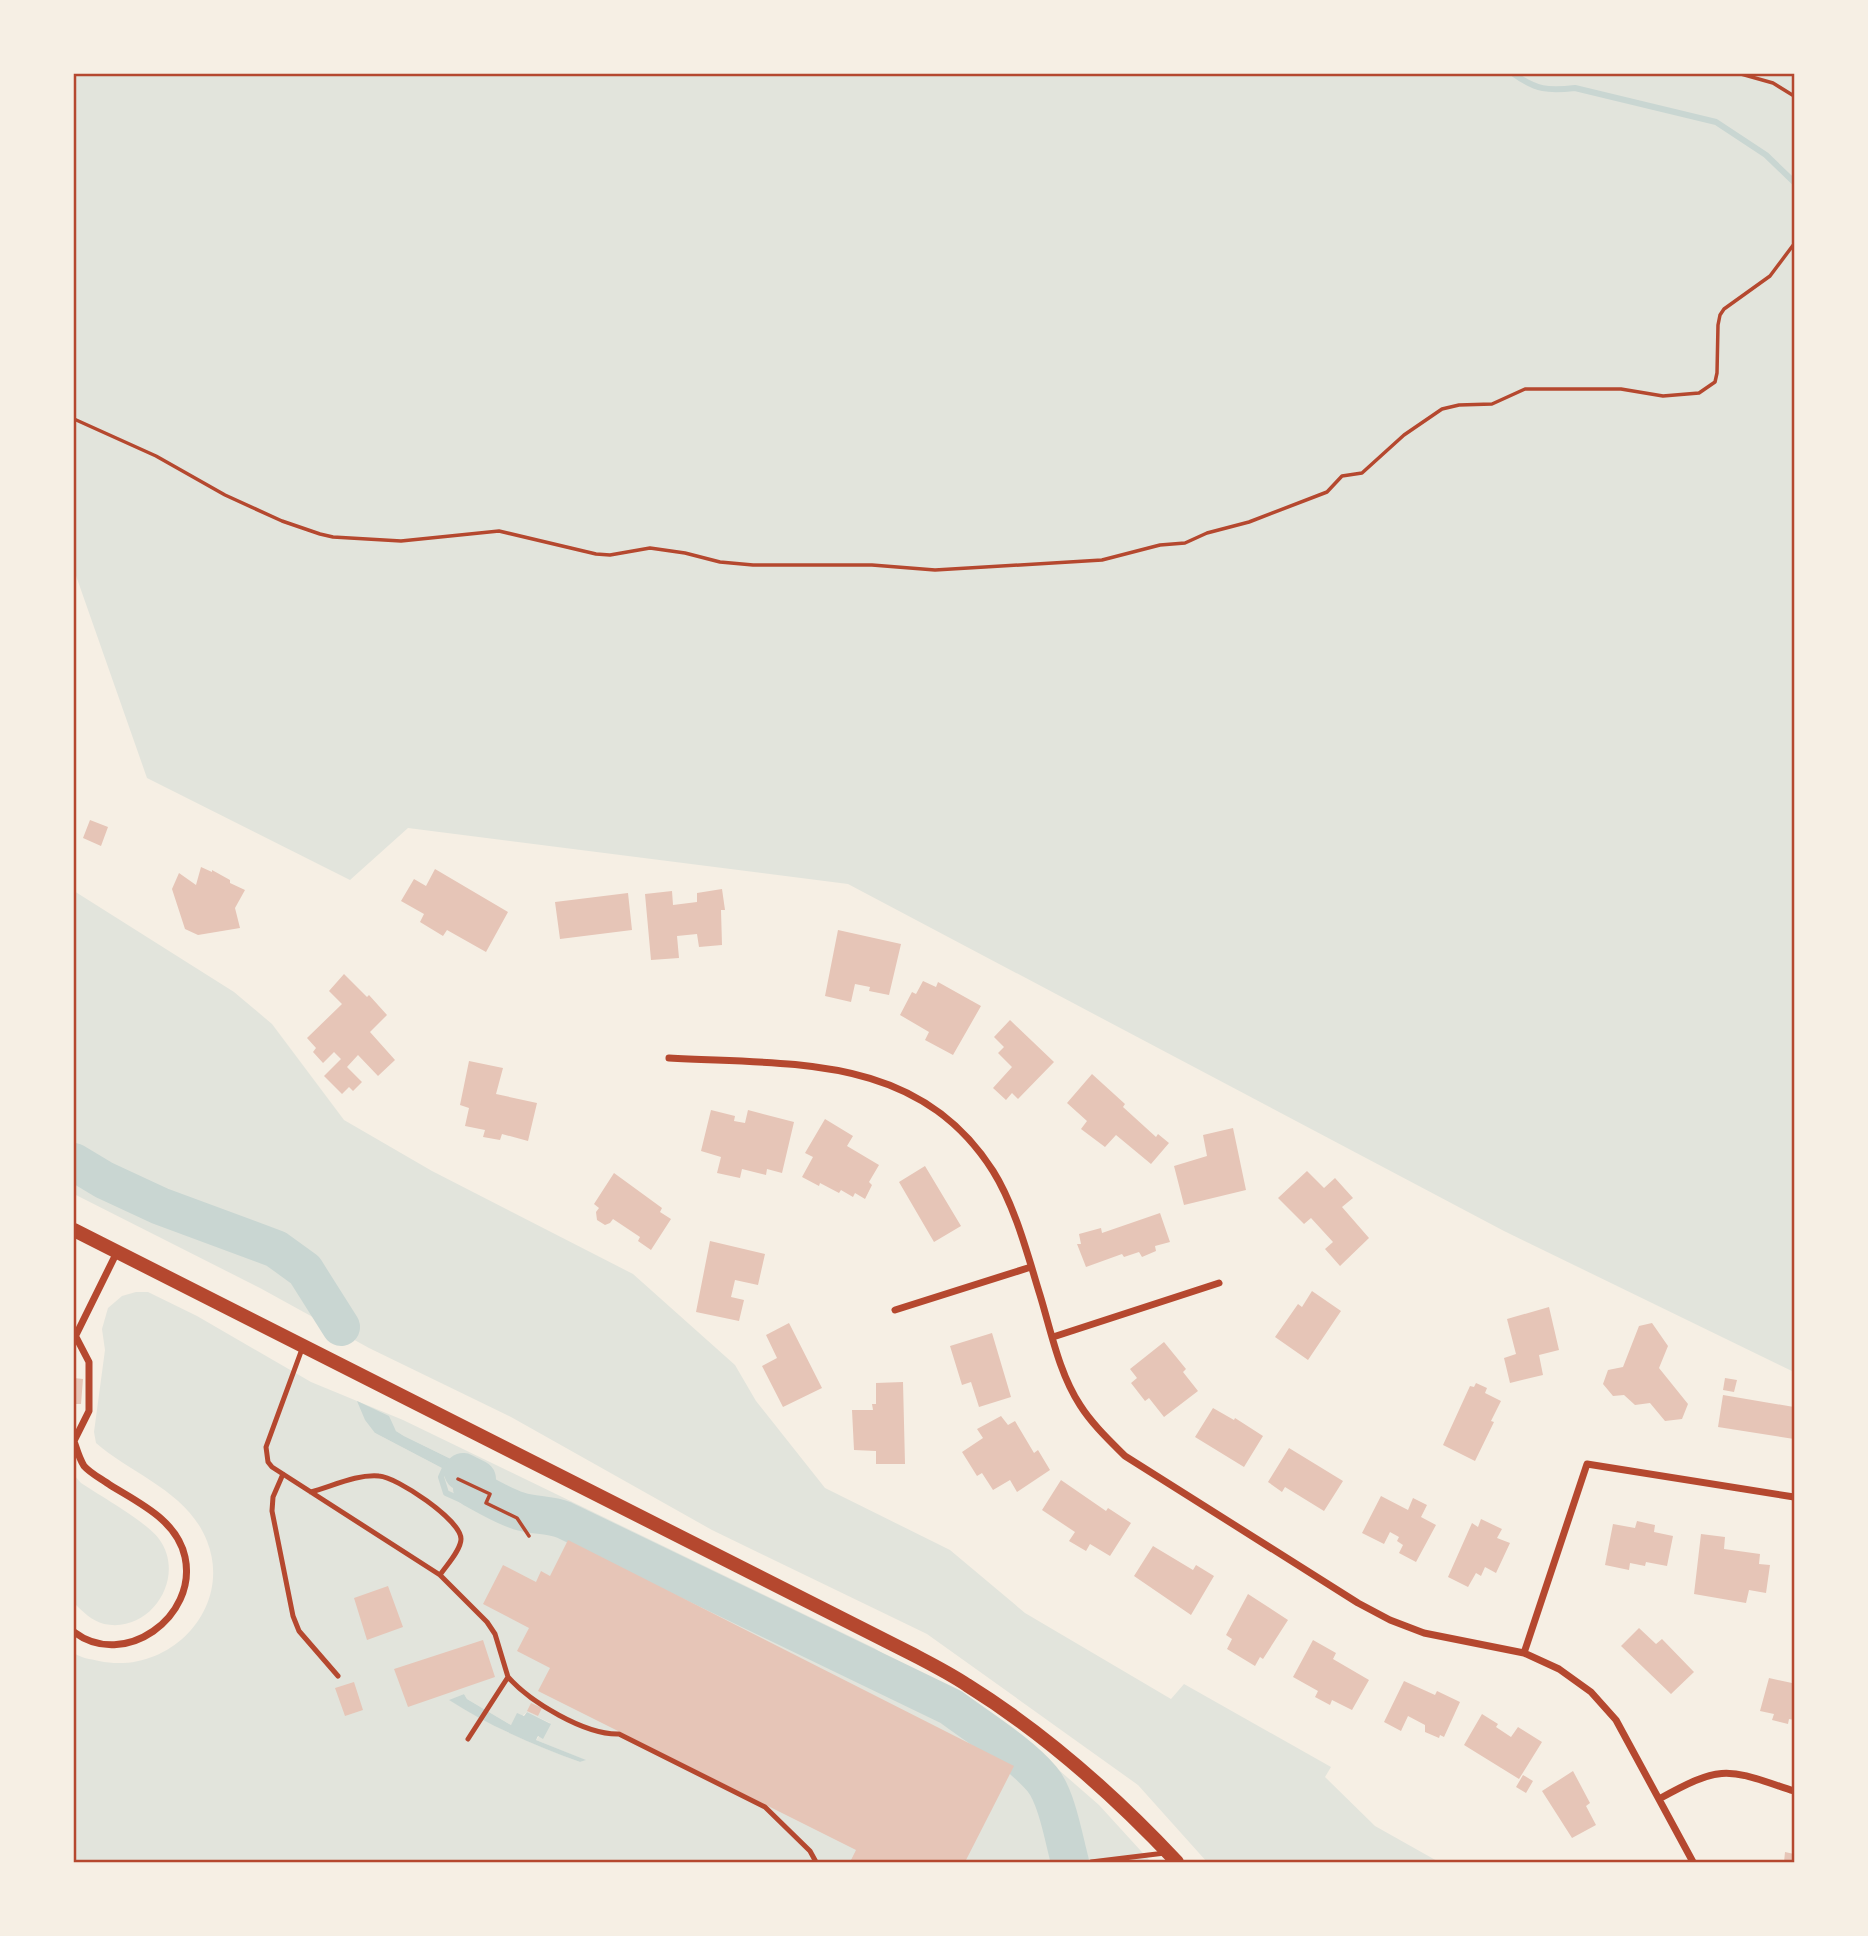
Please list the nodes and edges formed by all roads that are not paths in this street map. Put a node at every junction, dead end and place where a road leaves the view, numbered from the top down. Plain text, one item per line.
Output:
1 (669, 1058) dead end
2 (74, 1230) edge
3 (117, 1251) junction
4 (1031, 1267) junction
5 (1219, 1283) dead end
6 (895, 1310) dead end
7 (1053, 1337) junction
8 (75, 1338) edge
9 (304, 1346) junction
10 (74, 1441) edge
11 (283, 1474) junction
12 (311, 1492) junction
13 (1794, 1497) edge
14 (440, 1575) junction
15 (74, 1632) edge
16 (1524, 1653) junction
17 (338, 1676) dead end
18 (508, 1677) junction
19 (468, 1739) dead end
20 (1794, 1791) edge
21 (1659, 1799) junction
22 (1173, 1858) edge
23 (1091, 1862) edge
24 (816, 1863) edge
25 (1693, 1863) edge

1 - 4 street
2 - 3 main road
3 - 8 street
3 - 9 main road
4 - 6 street
4 - 7 street
5 - 7 street
7 - 16 street
8 - 10 street
9 - 11 lane
9 - 22 main road
10 - 15 street
11 - 12 lane
11 - 17 lane
12 - 14 lane
12 - 14 lane
13 - 16 street
14 - 18 lane
16 - 21 street
18 - 19 lane
18 - 24 lane
20 - 21 street
21 - 25 street
22 - 23 lane

